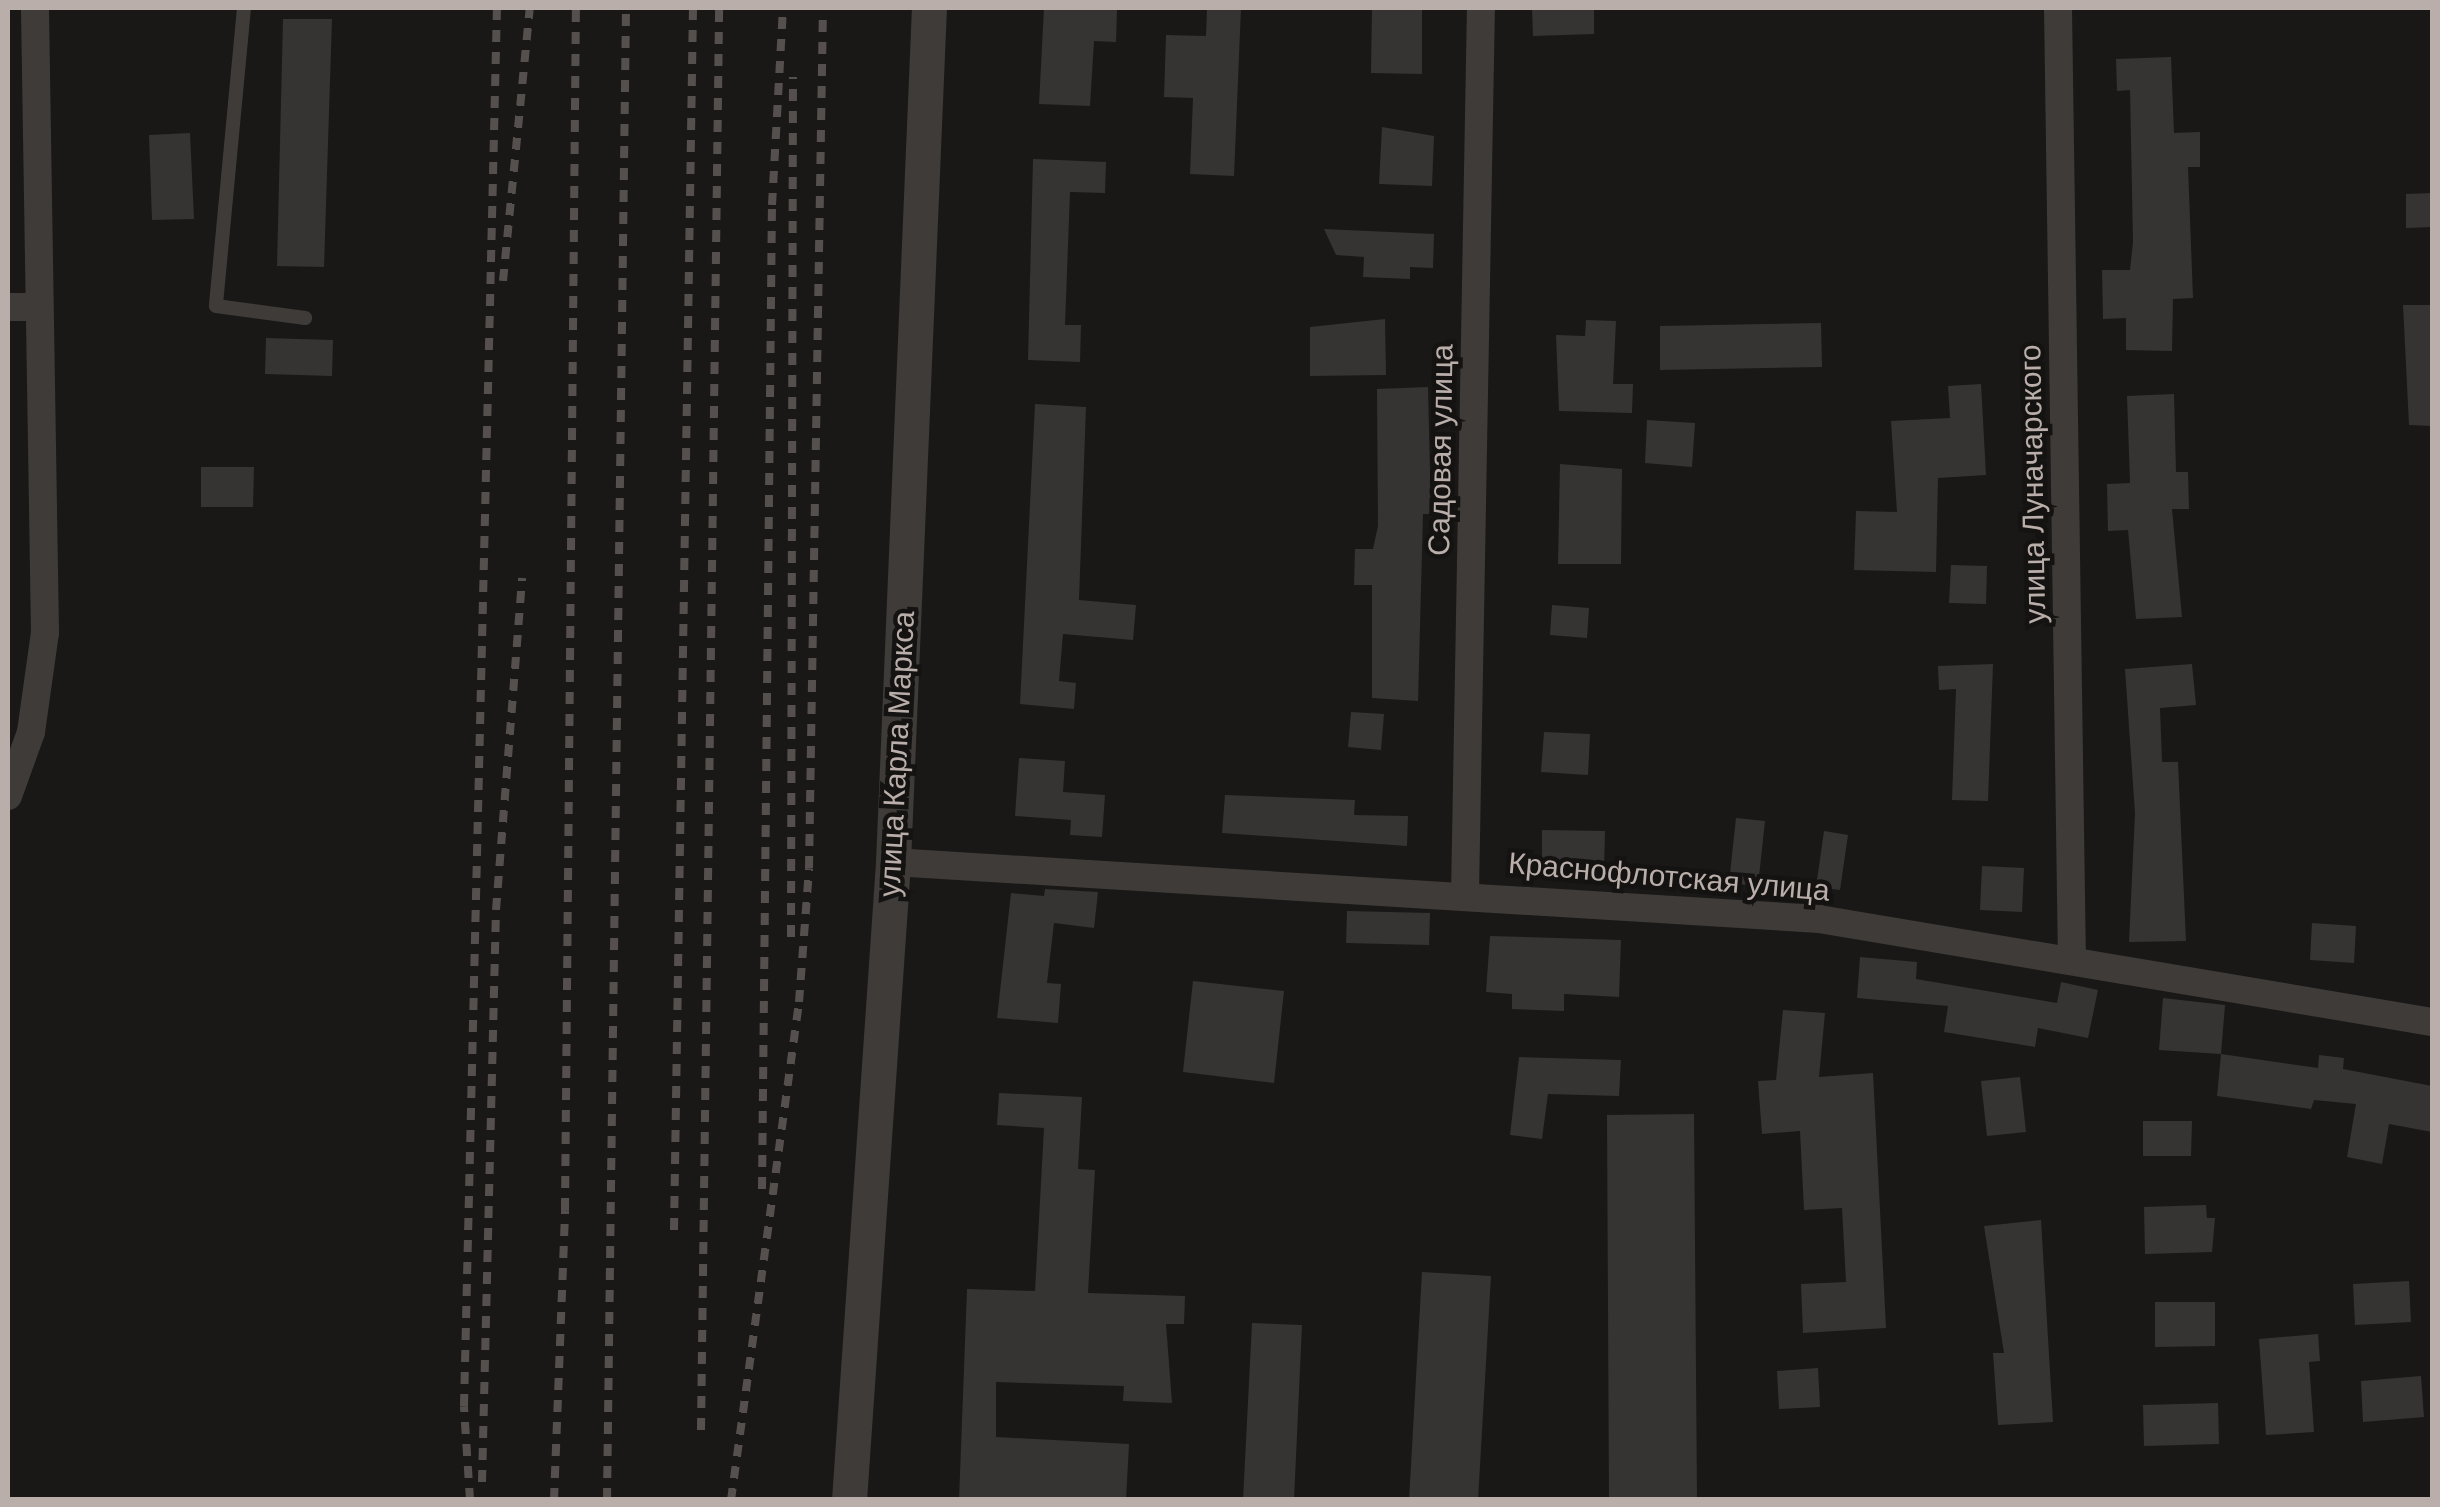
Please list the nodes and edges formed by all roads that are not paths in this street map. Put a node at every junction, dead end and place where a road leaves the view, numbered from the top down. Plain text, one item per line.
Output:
1 (35, 8) edge
2 (244, 8) edge
3 (929, 8) edge
4 (1481, 8) edge
5 (2058, 8) edge
6 (21, 307) edge
7 (305, 318) dead end
8 (8, 796) edge
9 (893, 862) junction
10 (1465, 894) junction
11 (2072, 960) junction
12 (2432, 1022) edge
13 (849, 1500) edge

1 - 6 street
2 - 7 lane
3 - 9 street, улица Карла Маркса
4 - 10 street, Садовая улица
5 - 11 street, улица Луначарского
6 - 8 street
9 - 10 street, Краснофлотская улица
9 - 13 street, улица Карла Маркса
10 - 11 street, Краснофлотская улица
11 - 12 street, Краснофлотская улица

